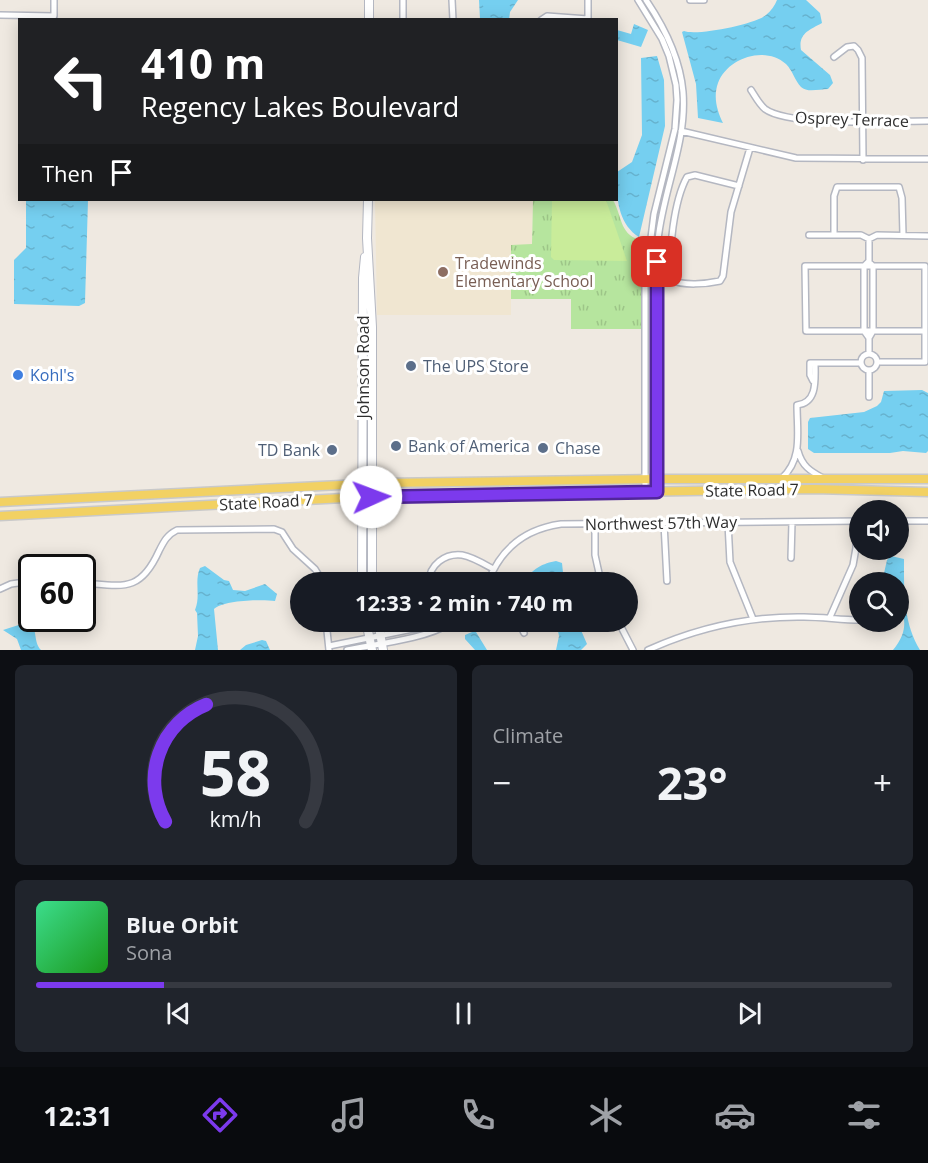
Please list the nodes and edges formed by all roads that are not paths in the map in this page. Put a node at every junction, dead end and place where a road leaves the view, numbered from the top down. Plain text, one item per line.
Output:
1 (54, 0) edge
2 (369, 0) edge
3 (403, 0) edge
4 (452, 0) edge
5 (588, 0) edge
6 (638, 0) edge
7 (646, 0) edge
8 (690, 0) edge
9 (704, 0) edge
10 (0, 15) edge
11 (54, 18) edge
12 (369, 18) edge
13 (402, 18) edge
14 (453, 18) edge
15 (544, 18) edge
16 (574, 18) edge
17 (588, 18) edge
18 (834, 57) dead end
19 (751, 90) dead end
20 (863, 120) junction
21 (928, 121) edge
22 (675, 129) junction
23 (682, 131) junction
24 (750, 148) junction
25 (928, 159) edge
26 (863, 160) junction
27 (739, 186) junction
28 (368, 201) edge
29 (809, 235) dead end
30 (834, 235) junction
31 (903, 235) junction
32 (928, 236) edge
33 (367, 238) junction
34 (869, 239) junction
35 (868, 261) junction
36 (864, 267) junction
37 (873, 267) junction
38 (363, 278) junction
39 (372, 314) junction
40 (864, 331) junction
41 (873, 331) junction
42 (925, 331) junction
43 (869, 338) junction
44 (869, 354) junction
45 (877, 362) junction
46 (860, 363) junction
47 (869, 371) junction
48 (869, 398) dead end
49 (797, 450) junction
50 (782, 478) junction
51 (824, 478) junction
52 (645, 479) junction
53 (657, 479) junction
54 (928, 479) edge
55 (367, 483) junction
56 (928, 490) edge
57 (645, 492) junction
58 (657, 492) junction
59 (171, 493) junction
60 (140, 494) junction
61 (367, 497) junction
62 (0, 502) edge
63 (155, 507) junction
64 (119, 509) junction
65 (0, 516) edge
66 (928, 520) edge
67 (849, 521) edge
68 (909, 521) edge
69 (792, 522) junction
70 (664, 523) junction
71 (728, 523) junction
72 (595, 524) junction
73 (791, 558) dead end
74 (854, 560) edge
75 (493, 569) junction
76 (317, 572) edge
77 (363, 572) edge
78 (371, 572) edge
79 (431, 572) edge
80 (492, 572) edge
81 (599, 572) edge
82 (667, 581) dead end
83 (18, 583) edge
84 (96, 584) edge
85 (0, 589) edge
86 (830, 617) junction
87 (849, 619) edge
88 (753, 620) junction
89 (327, 632) edge
90 (430, 632) edge
91 (624, 632) edge
92 (382, 642) edge
93 (371, 644) edge
94 (329, 648) edge
95 (347, 650) edge
96 (633, 650) edge
97 (648, 650) edge

1 - 11 street
2 - 12 street
3 - 13 street
4 - 14 street
5 - 17 street
6 - 22 street
7 - 23 street
8 - 9 street
10 - 11 street
15 - 16 street
18 - 20 street
19 - 20 street, Osprey Terrace
20 - 21 street, Osprey Terrace
20 - 26 street
22 - 23 street
22 - 52 street
23 - 24 street
23 - 53 street
24 - 26 street
24 - 27 street
25 - 26 street
27 - 27 street
28 - 33 street, Johnson Road
29 - 30 street
30 - 31 street
30 - 34 street
31 - 32 street
31 - 34 street
33 - 38 street, Johnson Road
33 - 39 street, Johnson Road
34 - 35 street
35 - 36 street
35 - 37 street
36 - 37 street
36 - 40 street
36 - 40 street
37 - 41 street
37 - 42 street
38 - 39 street
38 - 55 street, Johnson Road
39 - 55 street, Johnson Road
40 - 41 street
40 - 43 street
41 - 42 street
41 - 43 street
42 - 45 street
43 - 44 street
44 - 45 street
44 - 46 street
45 - 47 street
46 - 47 street
46 - 49 street
47 - 48 street
49 - 50 street
49 - 51 street
50 - 51 main road, State Road 7
50 - 53 main road, State Road 7
51 - 54 main road, State Road 7
52 - 53 main road, State Road 7
52 - 55 main road, State Road 7
52 - 57 street
53 - 58 street
55 - 59 main road, State Road 7
55 - 61 street, Johnson Road
56 - 58 main road, State Road 7
57 - 58 main road, State Road 7
57 - 61 main road, State Road 7
59 - 60 main road, State Road 7
59 - 63 main road
60 - 62 main road, State Road 7
60 - 64 main road
61 - 63 main road, State Road 7
61 - 77 street
61 - 78 street
63 - 64 main road, State Road 7
64 - 65 main road, State Road 7
66 - 68 street
67 - 69 street, Northwest 57th Way
69 - 71 street, Northwest 57th Way
69 - 73 street
70 - 71 street, Northwest 57th Way
70 - 72 street, Northwest 57th Way
70 - 82 street
71 - 88 street
72 - 75 street, Northwest 57th Way
72 - 81 street
74 - 86 street
75 - 79 street
75 - 80 street, Northwest 57th Way
76 - 84 street
83 - 85 street
86 - 87 street
86 - 88 street
88 - 97 street
89 - 94 street
90 - 92 street
91 - 96 street
92 - 93 street
93 - 94 street
93 - 95 street

